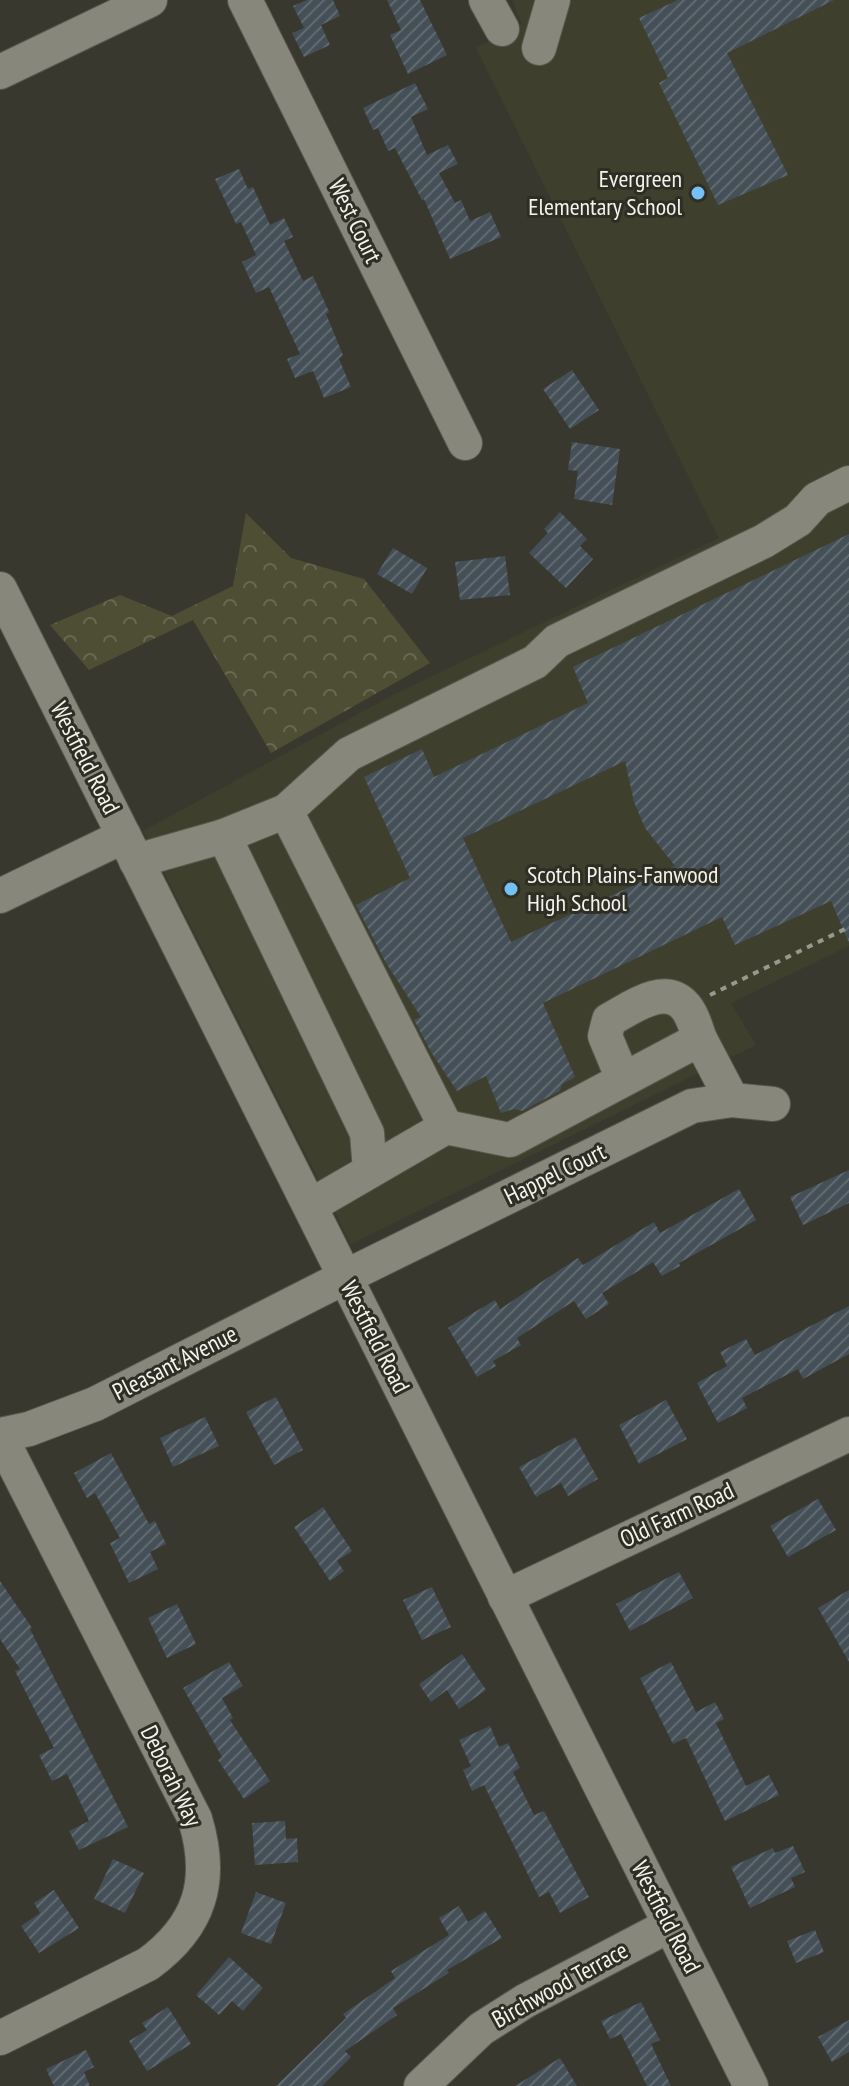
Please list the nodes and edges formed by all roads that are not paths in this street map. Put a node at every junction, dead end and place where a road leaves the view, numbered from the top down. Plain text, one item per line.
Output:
1 (150, 0) edge
2 (245, 0) edge
3 (553, 0) edge
4 (539, 48) dead end
5 (0, 72) edge
6 (465, 443) dead end
7 (849, 483) edge
8 (2, 598) edge
9 (286, 811) junction
10 (224, 836) junction
11 (130, 849) junction
12 (0, 896) edge
13 (700, 1039) junction
14 (623, 1079) junction
15 (732, 1100) junction
16 (773, 1104) dead end
17 (446, 1127) junction
18 (370, 1171) junction
19 (310, 1206) junction
20 (345, 1277) junction
21 (849, 1434) edge
22 (0, 1436) edge
23 (505, 1597) junction
24 (670, 1925) junction
25 (0, 2038) edge
26 (421, 2086) edge
27 (751, 2086) edge

1 - 5 street
2 - 6 street, West Court
3 - 4 street
7 - 9 street
8 - 11 street, Westfield Road
9 - 10 street
9 - 17 street
10 - 11 street
10 - 18 street
11 - 12 street
11 - 19 street, Westfield Road
13 - 14 street
13 - 14 street
13 - 15 street
14 - 17 street
15 - 16 street, Happel Court
15 - 20 street, Happel Court
17 - 18 street
18 - 19 street
19 - 20 street, Westfield Road
20 - 22 street, Pleasant Avenue
20 - 23 street, Westfield Road
21 - 23 street, Old Farm Road
22 - 25 street, Deborah Way
23 - 24 street, Westfield Road
24 - 26 street, Birchwood Terrace
24 - 27 street, Westfield Road

